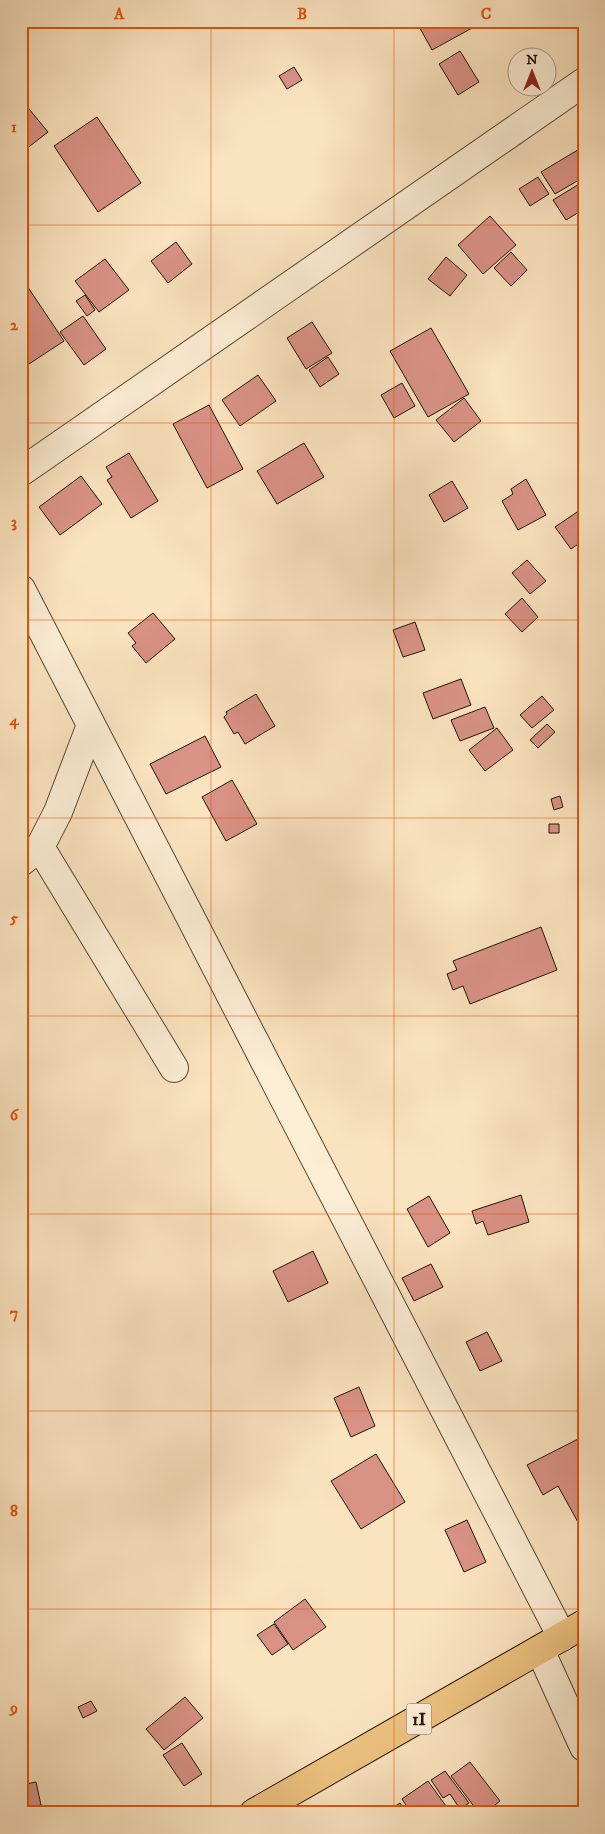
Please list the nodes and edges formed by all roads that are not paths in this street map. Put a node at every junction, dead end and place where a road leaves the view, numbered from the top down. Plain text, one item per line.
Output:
1 (584, 82) edge
2 (21, 472) edge
3 (21, 589) edge
4 (91, 725) junction
5 (31, 854) edge
6 (174, 1068) dead end
7 (562, 1637) edge
8 (584, 1747) edge
9 (254, 1813) edge

1 - 2 street
3 - 4 street
4 - 5 street
4 - 7 street
5 - 6 street
7 - 8 street
7 - 9 highway, 1I

